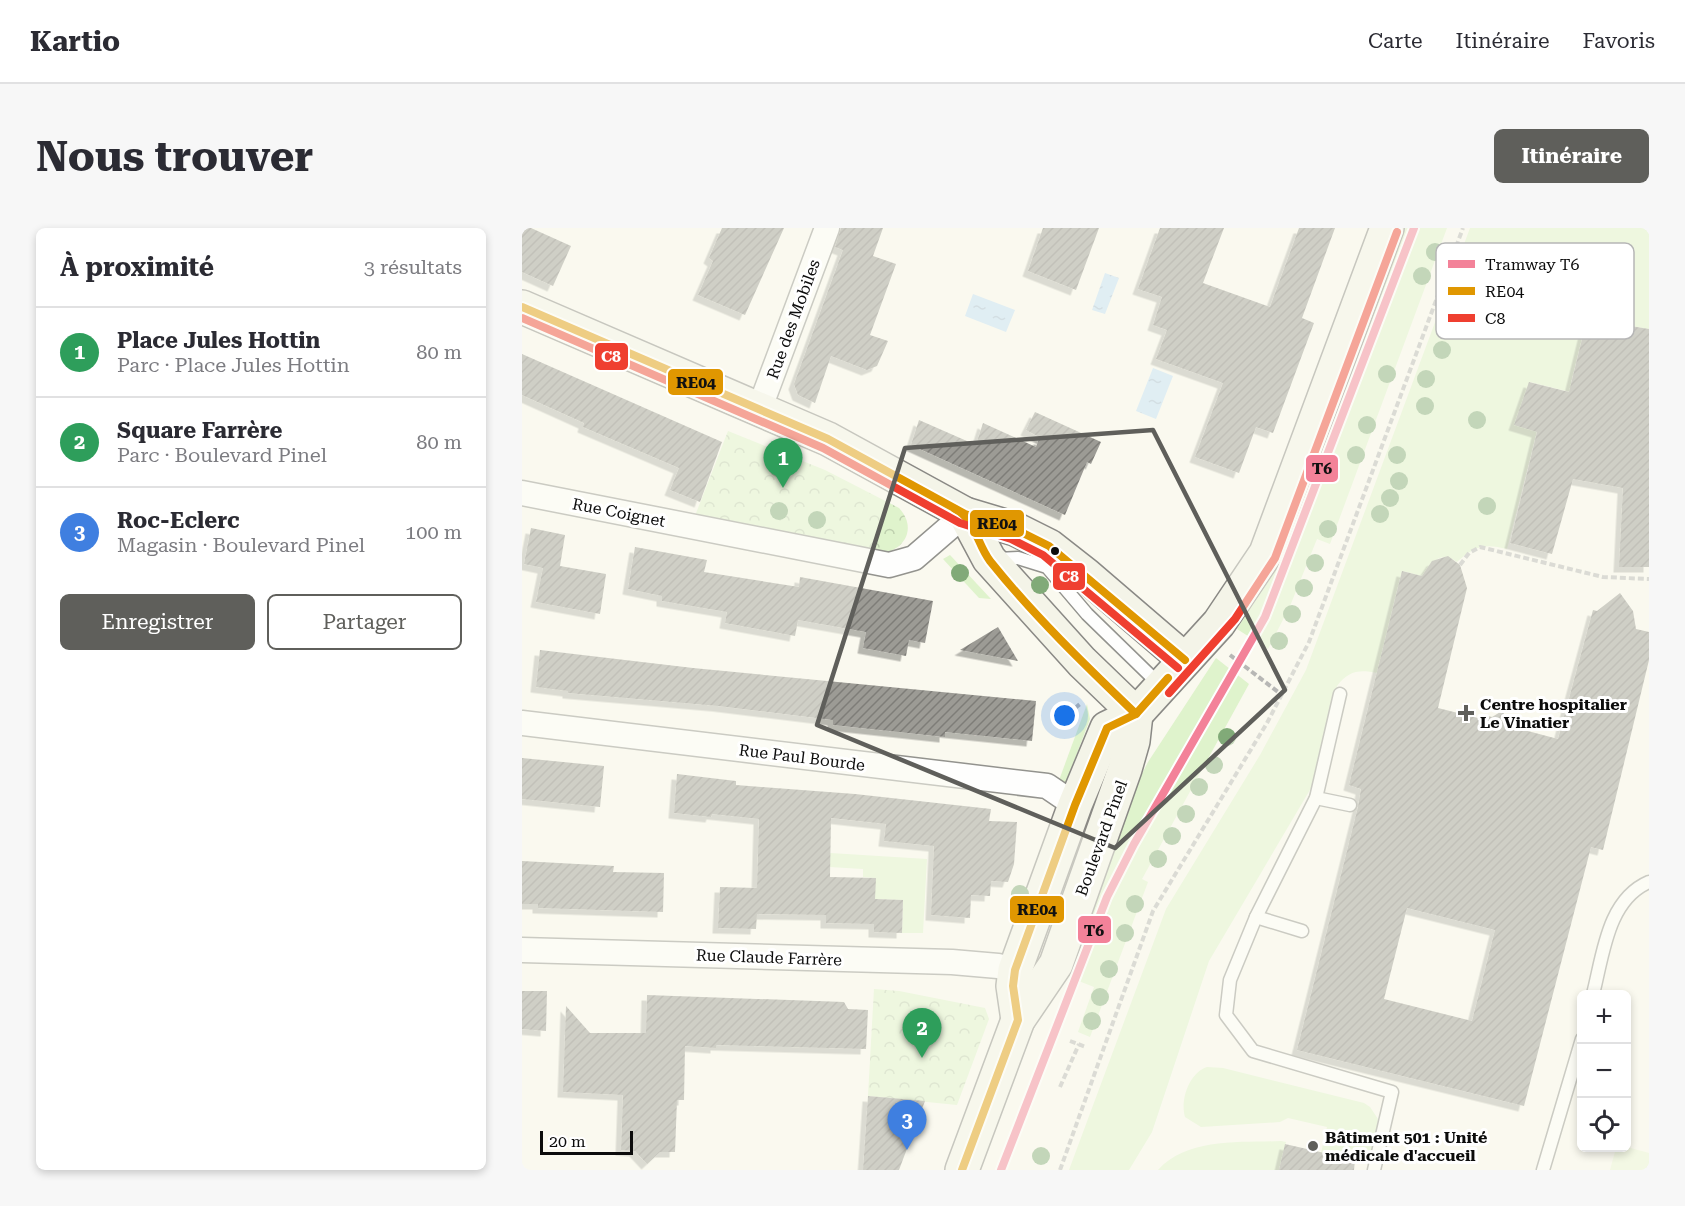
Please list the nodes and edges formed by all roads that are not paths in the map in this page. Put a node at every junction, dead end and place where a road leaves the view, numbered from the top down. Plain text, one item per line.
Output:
1 (827, 228) edge
2 (1387, 228) edge
3 (522, 306) edge
4 (759, 410) junction
5 (522, 493) edge
6 (965, 514) junction
7 (989, 560) junction
8 (1185, 660) junction
9 (1161, 686) junction
10 (1341, 694) dead end
11 (1136, 714) junction
12 (522, 723) edge
13 (1316, 798) junction
14 (1350, 805) dead end
15 (1075, 806) junction
16 (1649, 882) edge
17 (1256, 917) junction
18 (1302, 931) dead end
19 (522, 950) edge
20 (1015, 970) junction
21 (1594, 990) edge
22 (1018, 1020) junction
23 (1580, 1044) edge
24 (962, 1170) edge
25 (1374, 1170) edge
26 (1543, 1170) edge

1 - 4 street, Rue des Mobiles
2 - 8 main road, Boulevard Pinel
3 - 4 main road
4 - 6 main road
5 - 6 street, Rue Coignet
6 - 7 main road
6 - 8 main road
7 - 9 lane
7 - 11 main road
8 - 9 main road, Boulevard Pinel
9 - 11 main road, Boulevard Pinel
10 - 13 lane
11 - 15 main road, Boulevard Pinel
11 - 22 main road, Boulevard Pinel
12 - 15 street, Rue Paul Bourde
13 - 14 lane
13 - 17 lane
15 - 20 main road, Boulevard Pinel
16 - 21 lane
17 - 18 lane
17 - 25 lane
19 - 20 street, Rue Claude Farrère
20 - 22 main road, Boulevard Pinel
22 - 24 main road, Boulevard Pinel
23 - 26 lane

